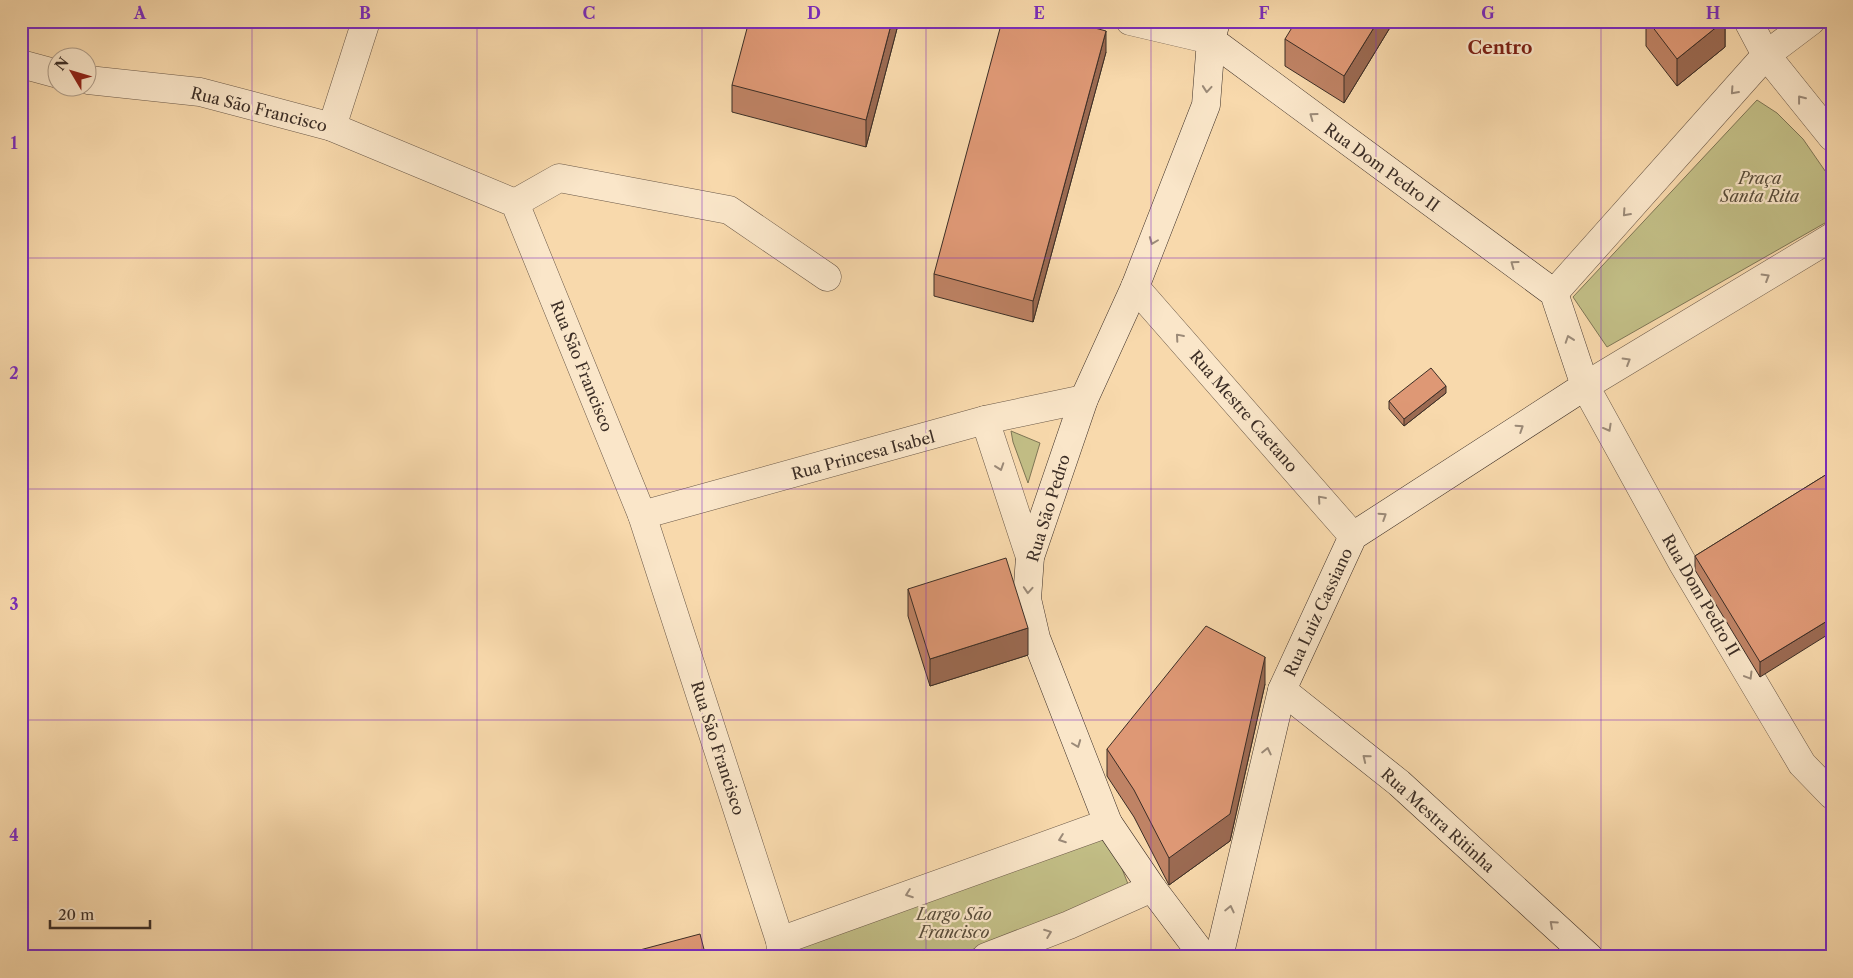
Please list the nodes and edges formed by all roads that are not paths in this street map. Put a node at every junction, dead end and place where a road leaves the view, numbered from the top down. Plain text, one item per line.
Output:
1 (366, 21) edge
2 (1130, 21) edge
3 (1748, 21) edge
4 (1812, 21) edge
5 (1213, 31) edge
6 (1766, 55) junction
7 (21, 64) edge
8 (48, 71) edge
9 (98, 81) edge
10 (332, 128) junction
11 (1832, 137) edge
12 (514, 203) junction
13 (1832, 237) edge
14 (827, 277) dead end
15 (1135, 287) junction
16 (1554, 293) junction
17 (1585, 386) junction
18 (1084, 398) junction
19 (985, 420) junction
20 (642, 515) junction
21 (1353, 536) junction
22 (1030, 557) junction
23 (1282, 690) junction
24 (1832, 795) edge
25 (1108, 823) junction
26 (1152, 888) junction
27 (781, 949) edge
28 (986, 957) edge
29 (1204, 957) edge
30 (1219, 957) edge
31 (1589, 957) edge

1 - 10 street
2 - 5 street
3 - 6 street
4 - 6 street
5 -> 15 street, Rua São Pedro
16 -> 5 street, Rua Dom Pedro II
11 -> 6 street
6 -> 16 street
7 - 8 street
9 - 10 street, Rua São Francisco
10 - 12 street, Rua São Francisco
12 - 14 street
12 - 20 street, Rua São Francisco
17 -> 13 street
15 - 18 street, Rua São Pedro
21 -> 15 street, Rua Mestre Caetano
17 -> 16 street
21 -> 17 street, Rua Luiz Cassiano
17 -> 24 street, Rua Dom Pedro II
18 - 19 street, Rua Princesa Isabel
18 - 22 street, Rua São Pedro
19 - 20 street, Rua Princesa Isabel
19 -> 22 street
20 - 27 street, Rua São Francisco
21 - 23 street, Rua Luiz Cassiano
22 -> 25 street, Rua São Pedro
30 -> 23 street, Rua Luiz Cassiano
31 -> 23 street, Rua Mestra Ritinha
25 - 26 street, Rua São Pedro
25 -> 27 street
28 -> 26 street
26 - 29 street, Rua São Pedro

